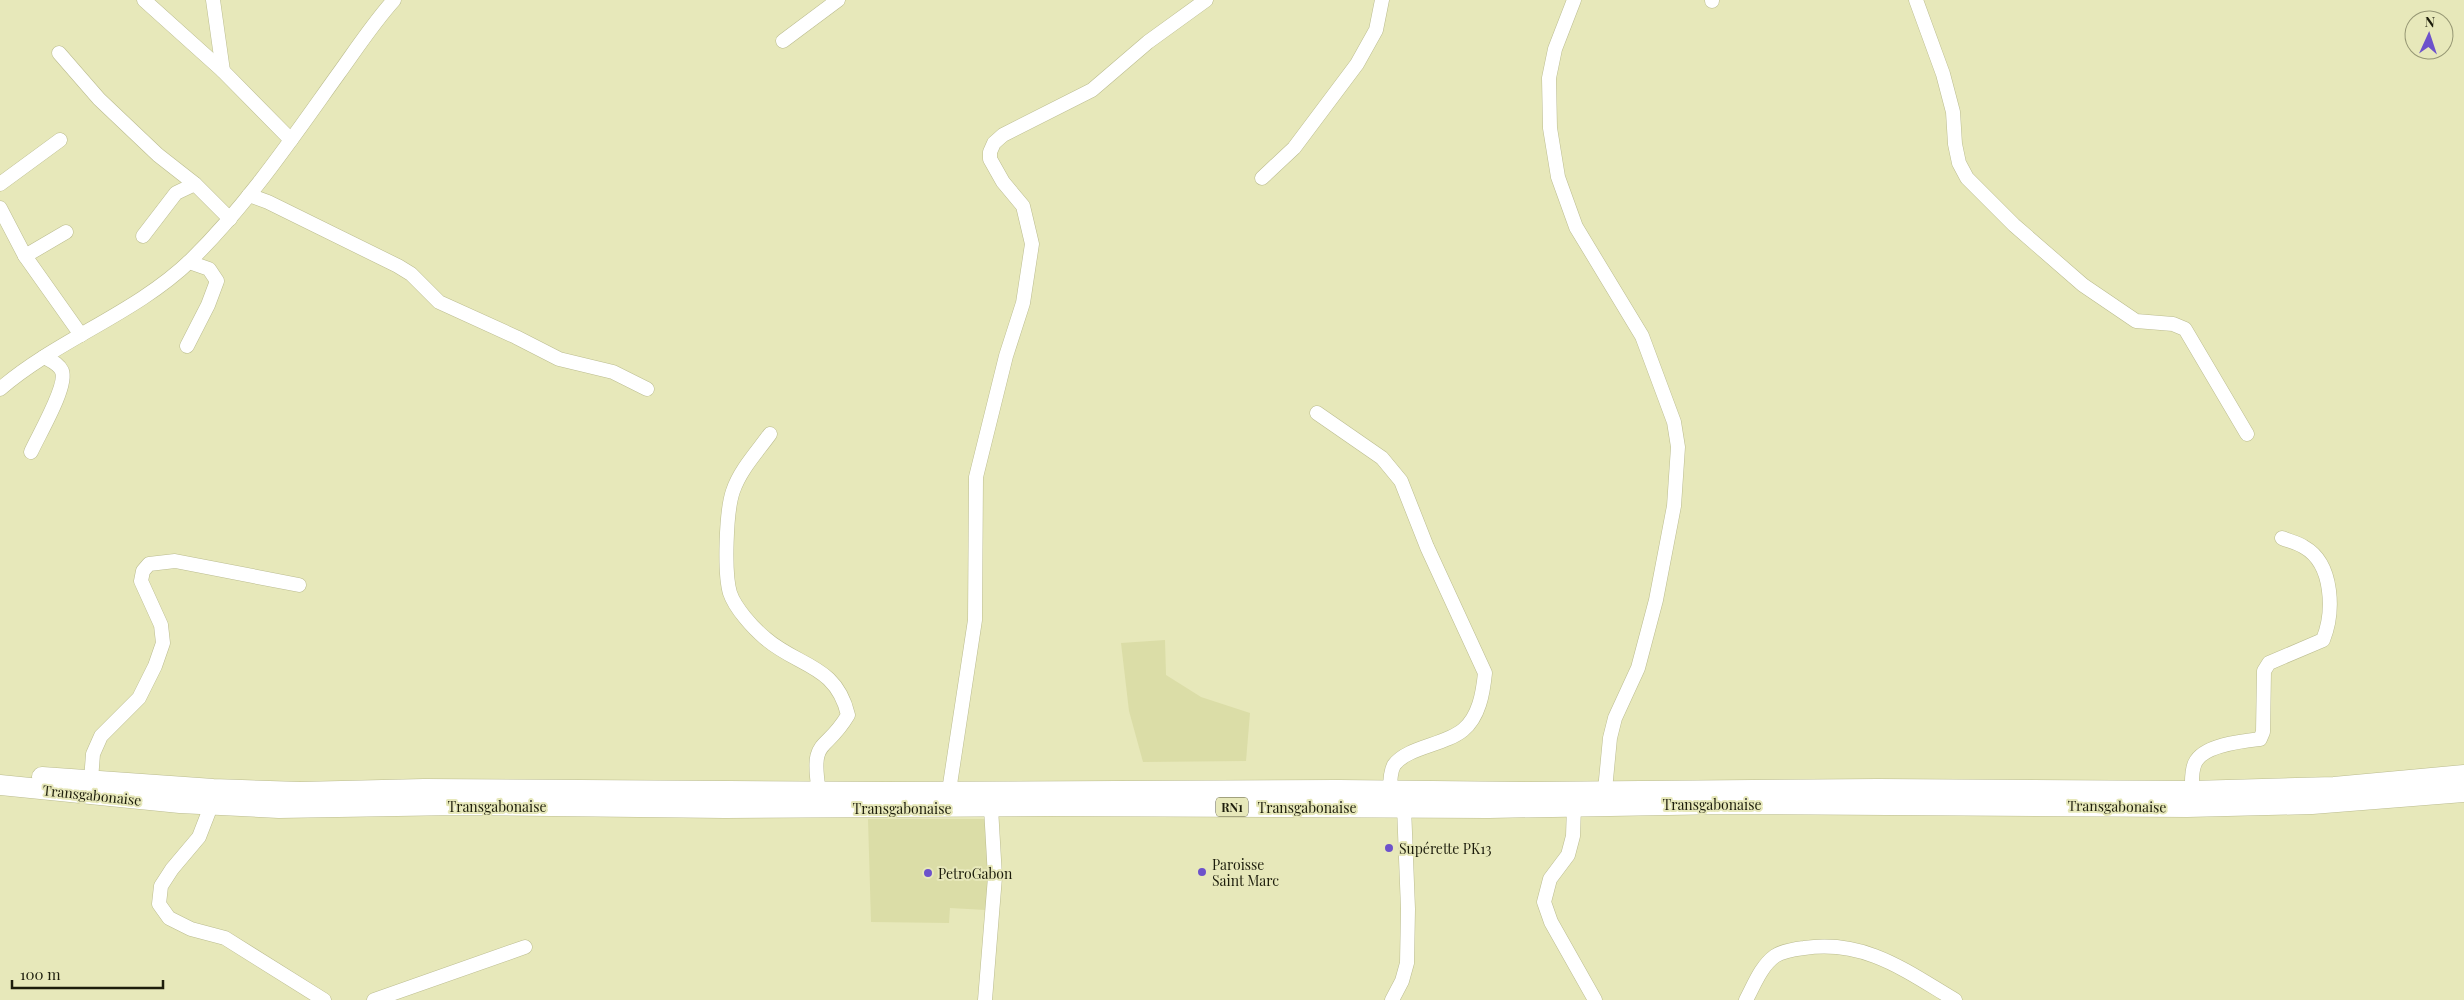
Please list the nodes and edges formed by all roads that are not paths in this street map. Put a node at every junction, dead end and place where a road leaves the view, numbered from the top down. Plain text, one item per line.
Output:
1 (144, 0) edge
2 (213, 0) edge
3 (394, 0) edge
4 (838, 0) edge
5 (1206, 0) edge
6 (1382, 0) edge
7 (1574, 0) edge
8 (1916, 0) edge
9 (783, 41) dead end
10 (59, 53) dead end
11 (223, 71) junction
12 (60, 140) dead end
13 (291, 140) junction
14 (1262, 178) dead end
15 (0, 184) edge
16 (195, 184) junction
17 (249, 195) junction
18 (0, 208) edge
19 (230, 219) junction
20 (66, 232) dead end
21 (142, 236) dead end
22 (25, 256) junction
23 (189, 262) junction
24 (81, 335) junction
25 (187, 346) dead end
26 (44, 357) junction
27 (647, 389) dead end
28 (0, 390) edge
29 (1317, 413) dead end
30 (770, 434) dead end
31 (2247, 434) dead end
32 (31, 452) dead end
33 (2282, 538) dead end
34 (299, 586) dead end
35 (0, 771) edge
36 (2464, 775) edge
37 (91, 780) junction
38 (0, 785) edge
39 (1605, 790) junction
40 (949, 791) junction
41 (1390, 791) junction
42 (2192, 791) junction
43 (818, 792) junction
44 (2464, 792) edge
45 (211, 806) junction
46 (1574, 806) junction
47 (1404, 807) junction
48 (991, 808) junction
49 (524, 946) dead end
50 (324, 1000) edge
51 (374, 1000) edge
52 (985, 1000) edge
53 (1392, 1000) edge
54 (1595, 1000) edge
55 (1746, 1000) edge
56 (1955, 1000) edge

1 - 11 street
2 - 11 street
3 - 13 street
4 - 9 street
5 - 40 street
6 - 14 street
7 - 39 street
8 - 31 street
10 - 16 street
11 - 13 street
12 - 15 street
13 - 17 street
16 - 19 street
16 - 21 street
17 - 19 street
17 - 27 street
18 - 22 street
19 - 23 street
20 - 22 street
22 - 24 street
23 - 24 street
23 - 25 street
24 - 26 street
26 - 28 street
26 - 32 street
29 - 41 street
30 - 43 street
33 - 42 street
34 - 37 street
35 - 37 highway, Transgabonaise / RN1
36 - 42 highway, Transgabonaise / RN1
37 - 43 highway, Transgabonaise / RN1
38 - 45 highway, Transgabonaise / RN1
39 - 41 highway, Transgabonaise / RN1
39 - 42 highway, Transgabonaise / RN1
40 - 41 highway, Transgabonaise / RN1
40 - 43 highway, Transgabonaise / RN1
44 - 46 highway, Transgabonaise / RN1
45 - 48 highway, Transgabonaise / RN1
45 - 50 street
46 - 47 highway, Transgabonaise / RN1
46 - 54 street
47 - 48 highway, Transgabonaise / RN1
47 - 53 street
48 - 52 street
49 - 51 street
55 - 56 street

